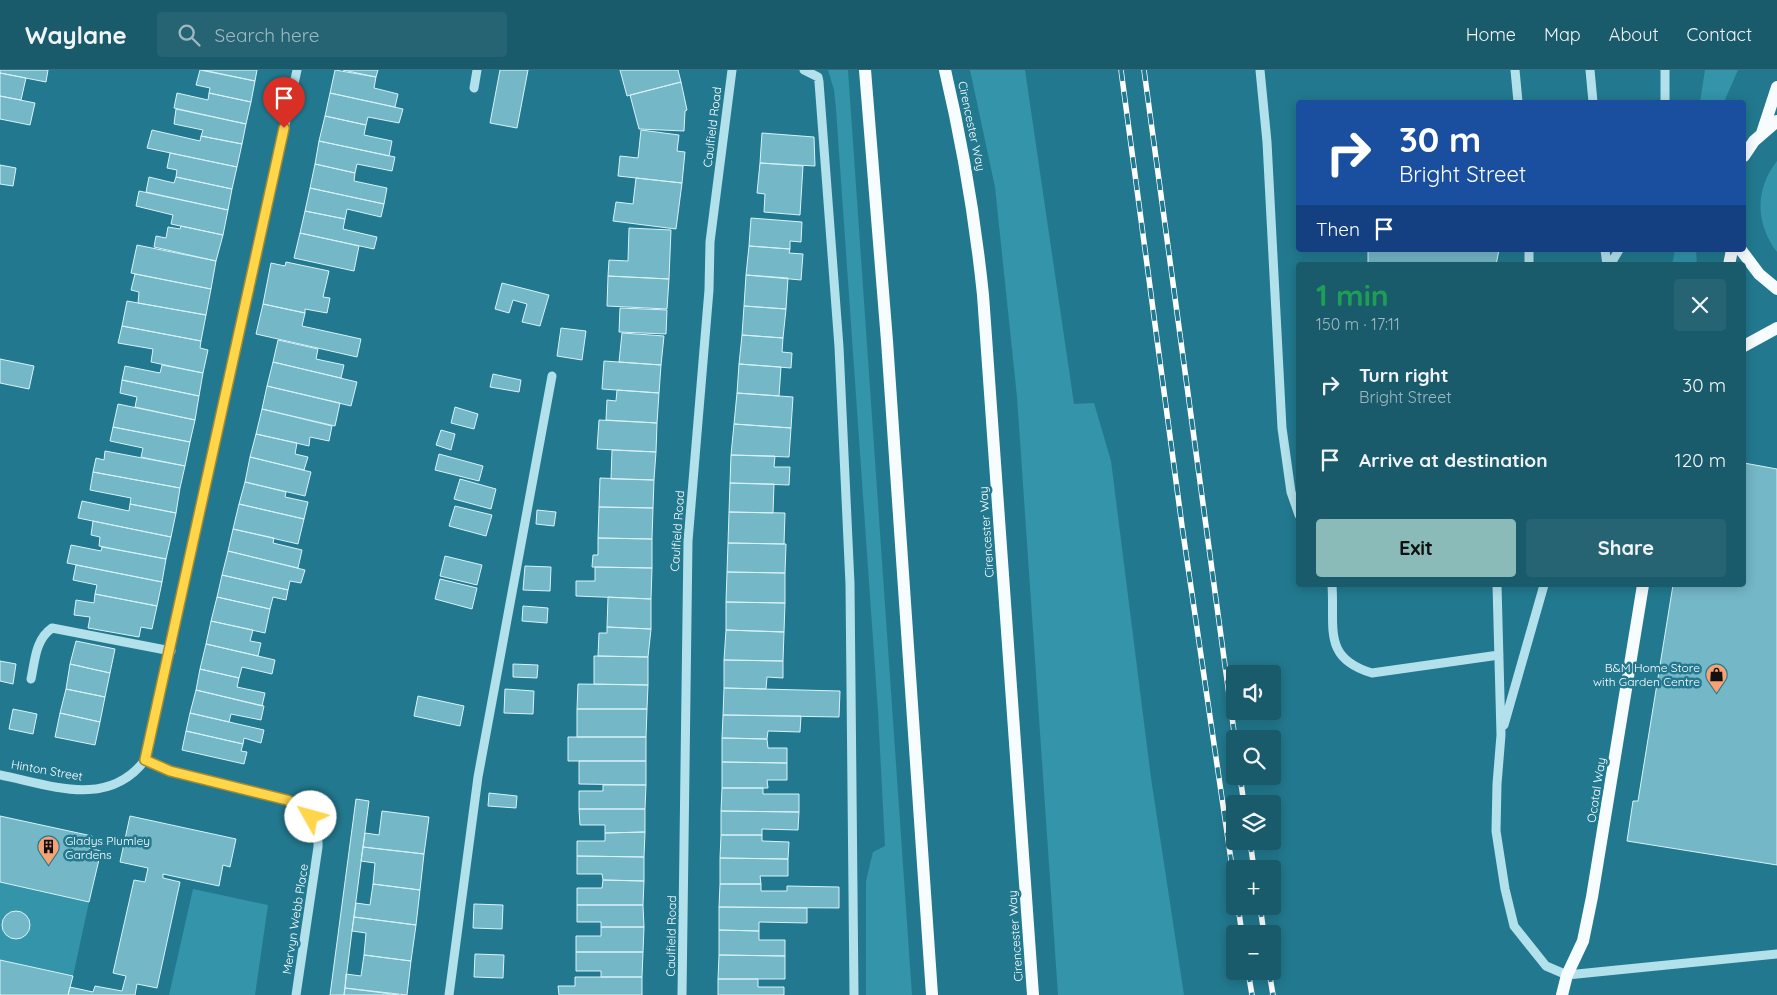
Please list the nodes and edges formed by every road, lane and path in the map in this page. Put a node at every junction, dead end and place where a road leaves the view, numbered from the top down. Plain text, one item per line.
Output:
1 (297, 70) edge
2 (477, 70) edge
3 (732, 70) edge
4 (804, 70) edge
5 (865, 70) edge
6 (946, 70) edge
7 (1260, 70) edge
8 (1515, 70) edge
9 (1590, 70) edge
10 (1665, 70) edge
11 (1777, 87) edge
12 (474, 88) dead end
13 (1518, 100) edge
14 (1593, 100) edge
15 (1665, 100) edge
16 (1777, 122) edge
17 (1762, 133) junction
18 (1746, 153) edge
19 (1742, 252) edge
20 (1777, 289) edge
21 (1777, 328) edge
22 (1746, 345) edge
23 (552, 376) dead end
24 (1296, 506) edge
25 (1332, 587) edge
26 (1497, 587) edge
27 (1543, 587) edge
28 (1643, 587) edge
29 (171, 651) junction
30 (1499, 655) junction
31 (32, 679) dead end
32 (1501, 735) junction
33 (145, 760) junction
34 (0, 775) edge
35 (1777, 954) edge
36 (1567, 975) junction
37 (296, 995) edge
38 (449, 995) edge
39 (682, 995) edge
40 (854, 995) edge
41 (932, 995) edge
42 (1033, 995) edge
43 (1562, 995) edge

1 - 29 street
2 - 12 street
3 - 39 street, Caulfield Road
4 - 40 street
5 - 41 main road
6 - 42 main road, Cirencester Way
7 - 24 street
8 - 13 street
9 - 14 street
10 - 15 street
11 - 17 main road
16 - 17 main road
17 - 18 main road
19 - 20 main road
21 - 22 main road
23 - 38 street
25 - 30 street
26 - 30 street
27 - 32 street
28 - 36 main road, Ocotal Way
29 - 31 street
29 - 33 street
30 - 32 street
32 - 36 street
33 - 34 street, Hinton Street
33 - 37 street, Mervyn Webb Place
35 - 36 street
36 - 43 main road, Ocotal Way

